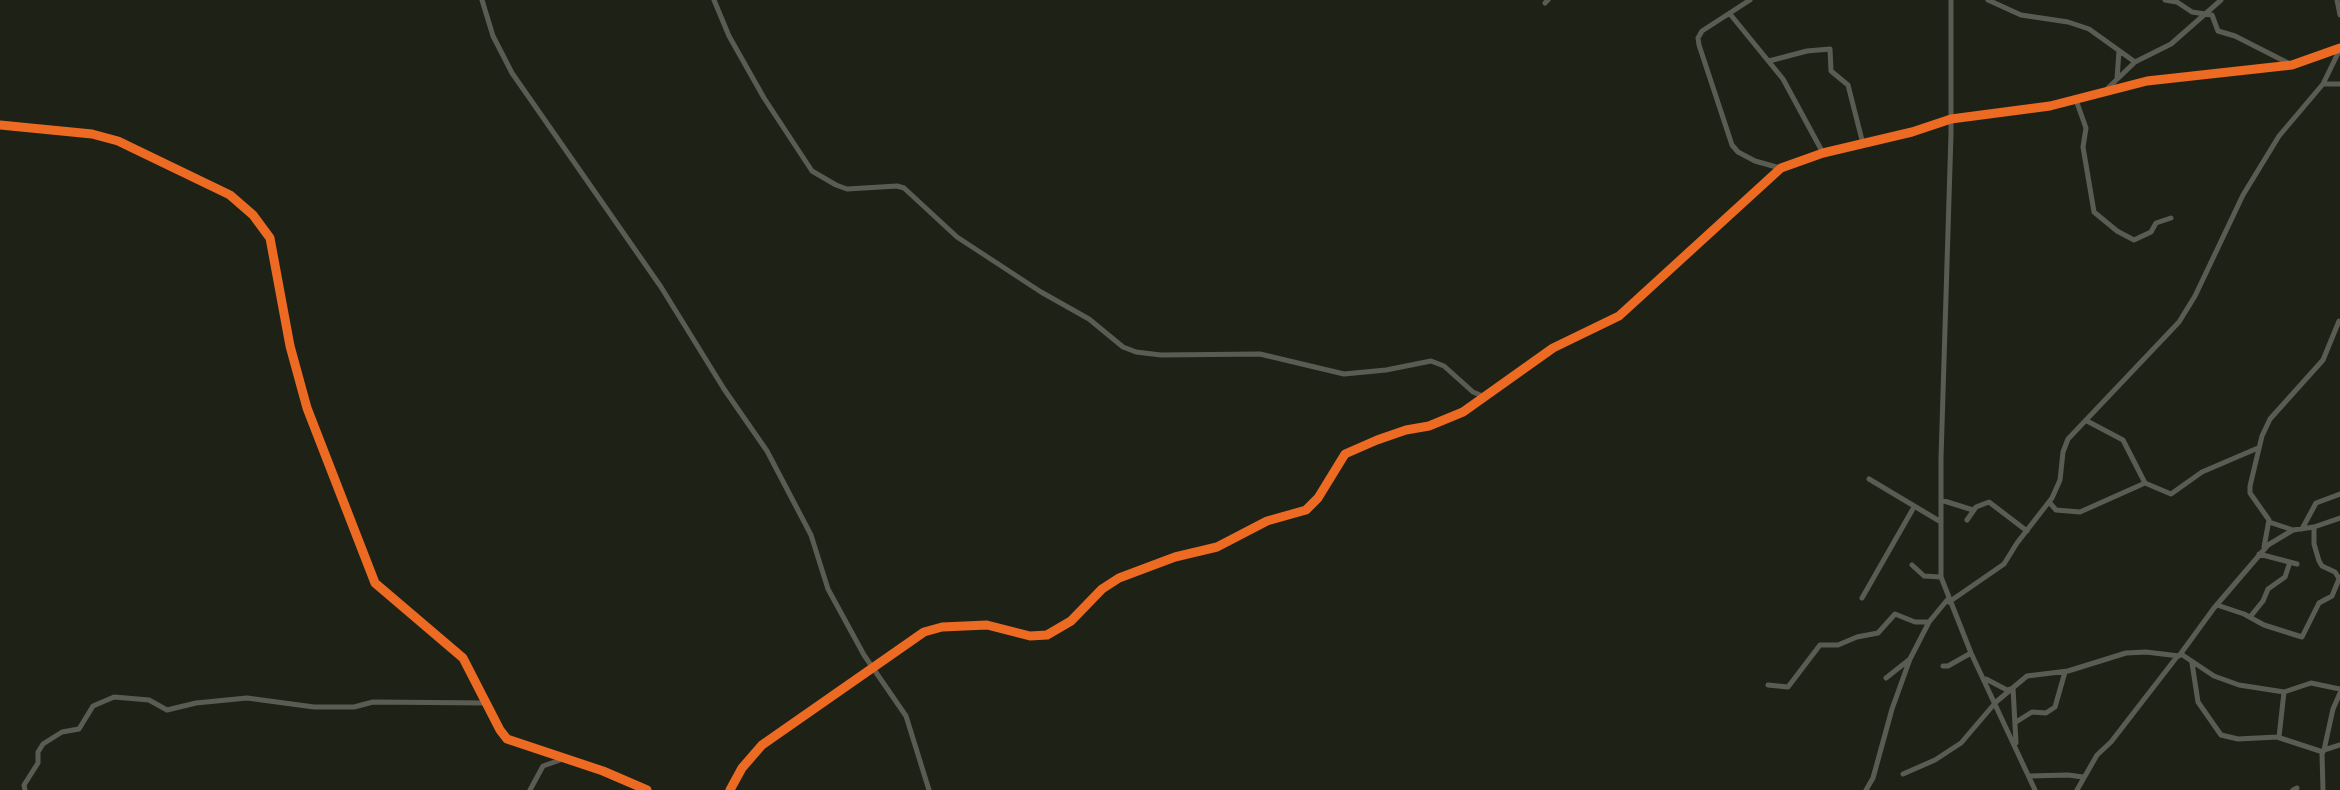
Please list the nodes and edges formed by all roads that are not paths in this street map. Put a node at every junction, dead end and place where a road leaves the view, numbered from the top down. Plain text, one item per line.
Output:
1 (482, 0) edge
2 (714, 0) edge
3 (1750, 0) edge
4 (1951, 0) edge
5 (1988, 0) edge
6 (2165, 0) edge
7 (2221, 0) edge
8 (2337, 0) edge
9 (1730, 14) junction
10 (2206, 14) junction
11 (2340, 15) edge
12 (2340, 48) edge
13 (2120, 51) junction
14 (2270, 54) junction
15 (1769, 61) junction
16 (2135, 62) junction
17 (2292, 65) junction
18 (2268, 67) junction
19 (2328, 75) junction
20 (2117, 78) junction
21 (2337, 83) edge
22 (2323, 84) junction
23 (2107, 89) junction
24 (2076, 100) junction
25 (1951, 119) junction
26 (0, 125) edge
27 (1863, 144) junction
28 (1823, 153) junction
29 (1780, 168) junction
30 (2171, 218) dead end
31 (2339, 321) edge
32 (1485, 397) junction
33 (2087, 421) junction
34 (2258, 448) junction
35 (1869, 479) dead end
36 (2145, 483) junction
37 (2340, 494) edge
38 (1941, 500) junction
39 (2049, 503) junction
40 (1914, 507) junction
41 (1973, 510) junction
42 (2340, 518) edge
43 (1967, 520) dead end
44 (1941, 522) junction
45 (2269, 522) junction
46 (2314, 527) junction
47 (2302, 529) junction
48 (2293, 530) junction
49 (2027, 531) junction
50 (2264, 548) junction
51 (2259, 554) junction
52 (2290, 562) junction
53 (2297, 564) dead end
54 (1912, 566) dead end
55 (1941, 578) junction
56 (2340, 580) edge
57 (1862, 598) dead end
58 (1949, 600) junction
59 (2217, 605) junction
60 (2250, 617) junction
61 (1929, 622) junction
62 (1971, 653) junction
63 (2179, 656) junction
64 (1910, 659) junction
65 (2192, 663) junction
66 (1943, 666) dead end
67 (873, 667) junction
68 (2065, 672) junction
69 (1886, 678) dead end
70 (1984, 678) junction
71 (1767, 685) dead end
72 (2013, 688) junction
73 (2340, 691) edge
74 (2284, 692) junction
75 (1996, 702) junction
76 (487, 703) junction
77 (2016, 722) junction
78 (2279, 737) junction
79 (2340, 745) edge
80 (2016, 748) junction
81 (2324, 751) junction
82 (564, 759) junction
83 (1903, 774) dead end
84 (2029, 776) junction
85 (2083, 777) junction
86 (25, 790) edge
87 (530, 790) edge
88 (647, 790) edge
89 (730, 790) edge
90 (929, 790) edge
91 (1866, 790) edge
92 (2035, 790) edge
93 (2077, 790) edge
94 (2323, 790) edge

1 - 67 street
2 - 32 street
3 - 9 street
4 - 25 street
5 - 13 street
6 - 10 street
7 - 10 street
8 - 11 street
9 - 15 street
9 - 29 street
10 - 14 street
10 - 16 street
12 - 17 street
12 - 19 street
13 - 16 street
13 - 20 street
14 - 17 street
14 - 18 street
15 - 27 street
15 - 28 street
16 - 20 street
17 - 18 street
18 - 23 street
19 - 21 street
19 - 22 street
20 - 23 street
21 - 22 street
22 - 33 street
23 - 24 street
24 - 25 street
24 - 30 street
25 - 27 street
25 - 38 street
26 - 76 street
27 - 28 street
28 - 29 street
29 - 32 street
31 - 34 street
32 - 67 street
33 - 36 street
33 - 39 street
34 - 36 street
34 - 45 street
35 - 40 street
36 - 39 street
37 - 47 street
38 - 41 street
38 - 44 street
39 - 49 street
40 - 44 street
40 - 57 street
41 - 43 street
41 - 49 street
42 - 46 street
44 - 55 street
45 - 48 street
45 - 50 street
46 - 47 street
46 - 56 street
47 - 48 street
48 - 50 street
49 - 58 street
50 - 51 street
51 - 52 street
51 - 59 street
52 - 53 street
52 - 60 street
54 - 55 street
55 - 58 street
56 - 60 street
58 - 61 street
58 - 62 street
59 - 60 street
59 - 63 street
61 - 64 street
61 - 71 street
62 - 66 street
62 - 70 street
63 - 65 street
63 - 68 street
63 - 85 street
64 - 69 street
64 - 91 street
65 - 74 street
65 - 78 street
67 - 89 street
67 - 90 street
68 - 72 street
68 - 77 street
70 - 72 street
70 - 75 street
72 - 75 street
72 - 77 street
73 - 74 street
73 - 81 street
74 - 78 street
75 - 80 street
75 - 83 street
76 - 82 street
76 - 86 street
77 - 80 street
78 - 81 street
79 - 81 street
80 - 84 street
81 - 94 street
82 - 87 street
82 - 88 street
84 - 85 street
84 - 92 street
85 - 93 street

